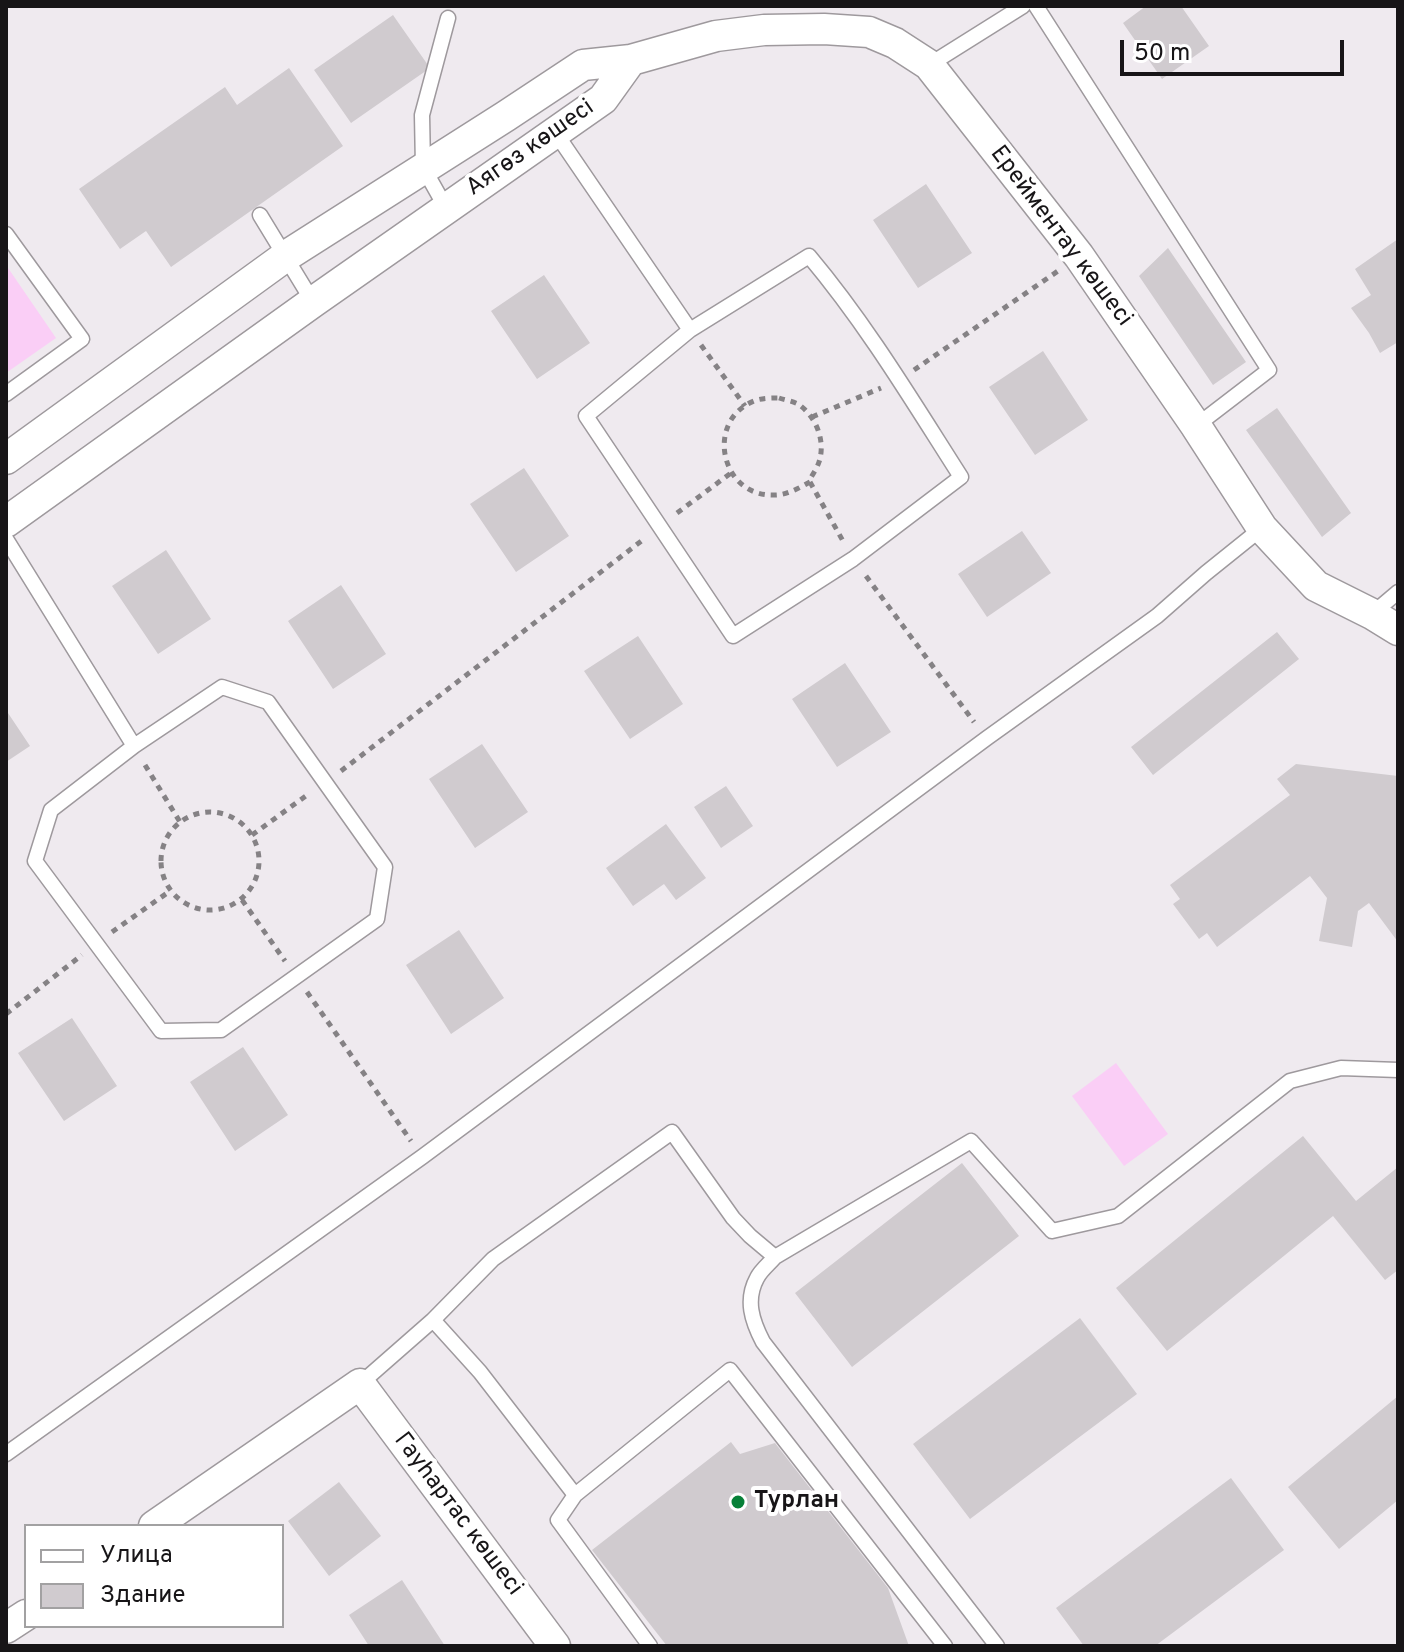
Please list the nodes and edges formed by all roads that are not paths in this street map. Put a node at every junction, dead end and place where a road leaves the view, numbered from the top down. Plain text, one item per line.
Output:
1 (1023, 6) edge
2 (1036, 6) edge
3 (448, 18) dead end
4 (631, 60) junction
5 (929, 65) junction
6 (555, 132) junction
7 (423, 167) junction
8 (446, 208) junction
9 (260, 215) dead end
10 (6, 234) edge
11 (286, 256) junction
12 (313, 302) junction
13 (690, 330) junction
14 (112, 382) junction
15 (6, 394) edge
16 (143, 423) junction
17 (1196, 426) junction
18 (6, 459) edge
19 (6, 522) edge
20 (1262, 528) junction
21 (6, 539) edge
22 (1398, 592) edge
23 (1372, 614) junction
24 (1398, 630) edge
25 (134, 746) junction
26 (1398, 1070) edge
27 (775, 1257) junction
28 (433, 1320) junction
29 (360, 1384) junction
30 (6, 1454) edge
31 (575, 1495) junction
32 (157, 1524) edge
33 (24, 1616) edge
34 (6, 1628) edge
35 (555, 1646) edge
36 (650, 1646) edge
37 (945, 1646) edge
38 (997, 1646) edge

1 - 5 lane
2 - 17 lane
3 - 7 lane
4 - 5 street, Ерейментау көшесі
4 - 6 street, Аягөз көшесі
4 - 7 street, Аягөз көшесі
5 - 17 street, Ерейментау көшесі
6 - 8 street, Аягөз көшесі
6 - 13 lane
7 - 8 lane
7 - 11 street, Аягөз көшесі
8 - 12 street, Аягөз көшесі
9 - 11 lane
10 - 15 lane
11 - 12 lane
11 - 14 street, Аягөз көшесі
12 - 16 street, Аягөз көшесі
13 - 13 lane
14 - 16 street
14 - 18 street, Аягөз көшесі
16 - 19 street, Аягөз көшесі
17 - 20 street, Ерейментау көшесі
20 - 23 street, Ерейментау көшесі
20 - 30 lane
21 - 25 lane
22 - 23 lane
23 - 24 street, Ерейментау көшесі
25 - 25 lane
26 - 27 lane
27 - 28 lane
27 - 38 lane
28 - 29 lane
28 - 31 lane
29 - 32 street
29 - 35 street, Гауhартас көшесі
31 - 36 lane
31 - 37 lane
33 - 34 street

